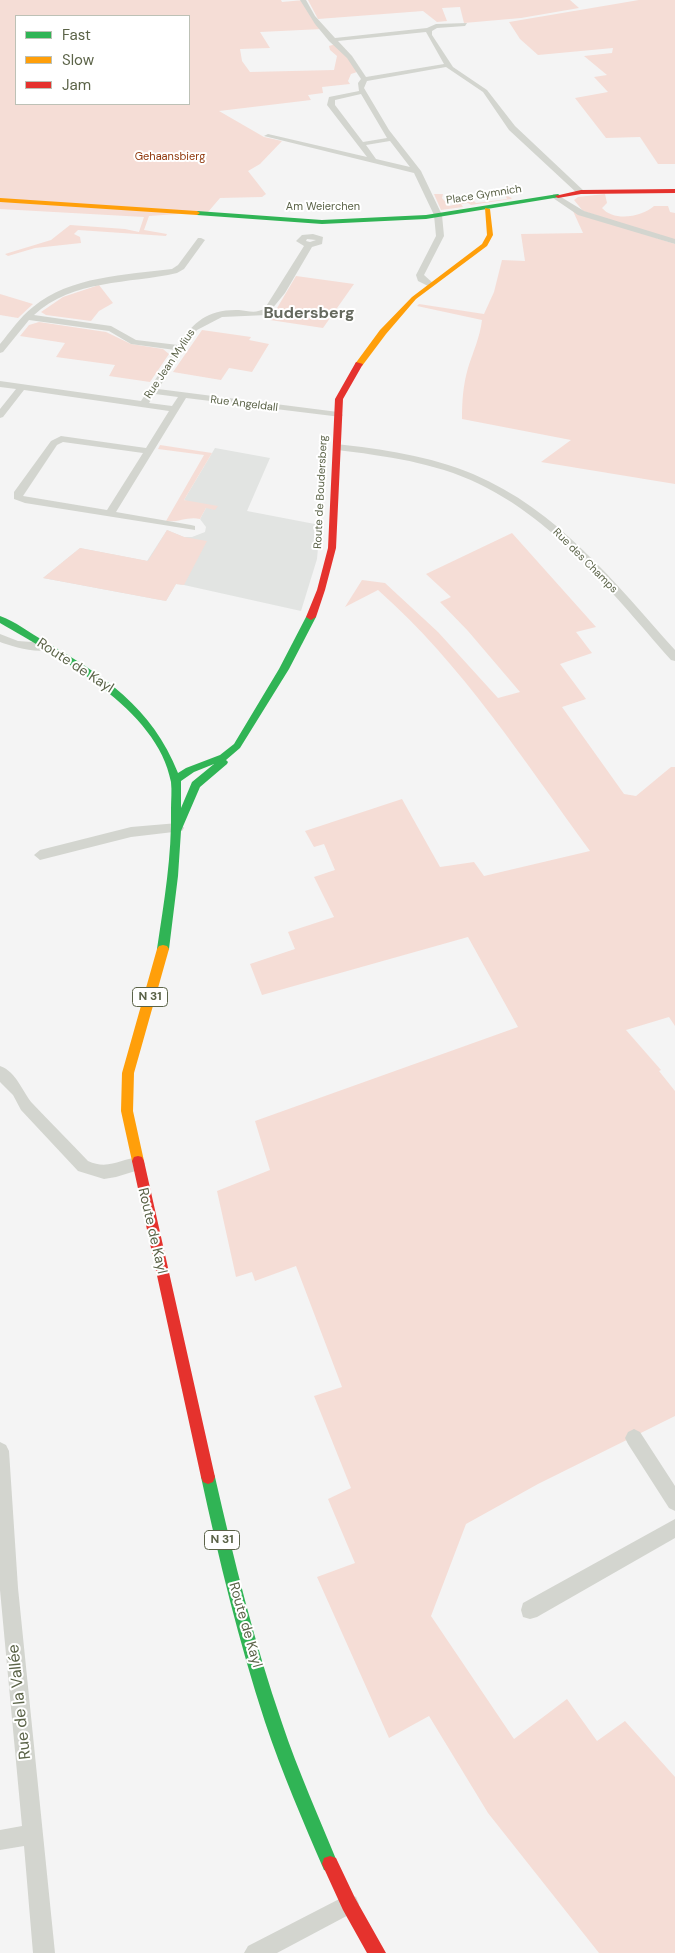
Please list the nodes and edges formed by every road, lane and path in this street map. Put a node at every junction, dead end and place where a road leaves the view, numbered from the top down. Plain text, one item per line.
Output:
1 (303, 0) edge
2 (464, 24) dead end
3 (429, 30) junction
4 (331, 40) junction
5 (448, 65) junction
6 (365, 79) junction
7 (363, 92) junction
8 (268, 136) dead end
9 (392, 139) junction
10 (361, 144) junction
11 (372, 159) junction
12 (418, 171) junction
13 (675, 191) edge
14 (581, 192) junction
15 (556, 196) junction
16 (0, 200) edge
17 (487, 211) junction
18 (438, 215) junction
19 (322, 222) junction
20 (201, 240) dead end
21 (675, 242) edge
22 (430, 284) junction
23 (28, 317) junction
24 (180, 348) junction
25 (0, 350) edge
26 (0, 384) edge
27 (22, 387) junction
28 (151, 391) junction
29 (183, 396) junction
30 (143, 404) junction
31 (175, 409) junction
32 (0, 414) edge
33 (338, 415) junction
34 (336, 447) junction
35 (149, 451) junction
36 (110, 514) junction
37 (191, 528) dead end
38 (0, 619) edge
39 (0, 638) edge
40 (46, 647) junction
41 (675, 657) edge
42 (237, 746) junction
43 (175, 780) junction
44 (198, 784) junction
45 (178, 828) junction
46 (40, 854) dead end
47 (0, 1072) edge
48 (137, 1164) junction
49 (634, 1438) dead end
50 (0, 1451) edge
51 (675, 1502) edge
52 (675, 1528) edge
53 (5, 1587) edge
54 (530, 1610) dead end
55 (33, 1834) junction
56 (0, 1840) edge
57 (349, 1904) junction
58 (44, 1953) edge
59 (255, 1953) edge
60 (377, 1953) edge

1 - 4 street
2 - 3 street
3 - 4 street
3 - 5 street
4 - 6 street
5 - 6 street
5 - 14 street
6 - 7 street
7 - 9 street
7 - 10 street
8 - 11 street
9 - 10 street
9 - 12 street
10 - 11 street
11 - 12 street
12 - 18 street
13 - 14 main road, Place Gymnich
14 - 15 main road, Place Gymnich
15 - 17 main road, Place Gymnich
15 - 21 street
16 - 19 main road, Am Weierchen
17 - 18 main road, Place Gymnich
17 - 22 main road, Route de Boudersberg
18 - 19 main road, Am Weierchen
18 - 22 street
19 - 24 street, Rue Jean Mylius
20 - 23 street
22 - 33 main road, Route de Boudersberg
23 - 24 street
23 - 25 street
24 - 28 street, Rue Jean Mylius
26 - 27 street
27 - 30 street
27 - 32 street
28 - 29 street, Rue Angeldall
28 - 30 street, Rue Jean Mylius
29 - 31 street
29 - 33 street, Rue Angeldall
30 - 31 street
31 - 35 street
33 - 34 main road, Route de Boudersberg
34 - 41 street, Rue des Champs
34 - 42 main road, Route de Boudersberg
35 - 36 street
35 - 36 street
36 - 37 street
38 - 40 main road, Route de Kayl / N 31
39 - 40 street
40 - 43 main road, Route de Kayl / N 31
42 - 43 main road, Route de Boudersberg
42 - 44 main road
43 - 44 main road
43 - 45 main road, Route de Kayl / N 31
44 - 45 main road
45 - 46 street
45 - 48 main road, Route de Kayl / N 31
47 - 48 street
48 - 57 main road, Route de Kayl / N 31
49 - 51 street
50 - 53 street, Rue de la Vallée
52 - 54 street
53 - 55 street, Rue de la Vallée
55 - 56 street
55 - 58 street, Rue de la Vallée
57 - 59 street
57 - 60 main road, Route de Kayl / N 31

